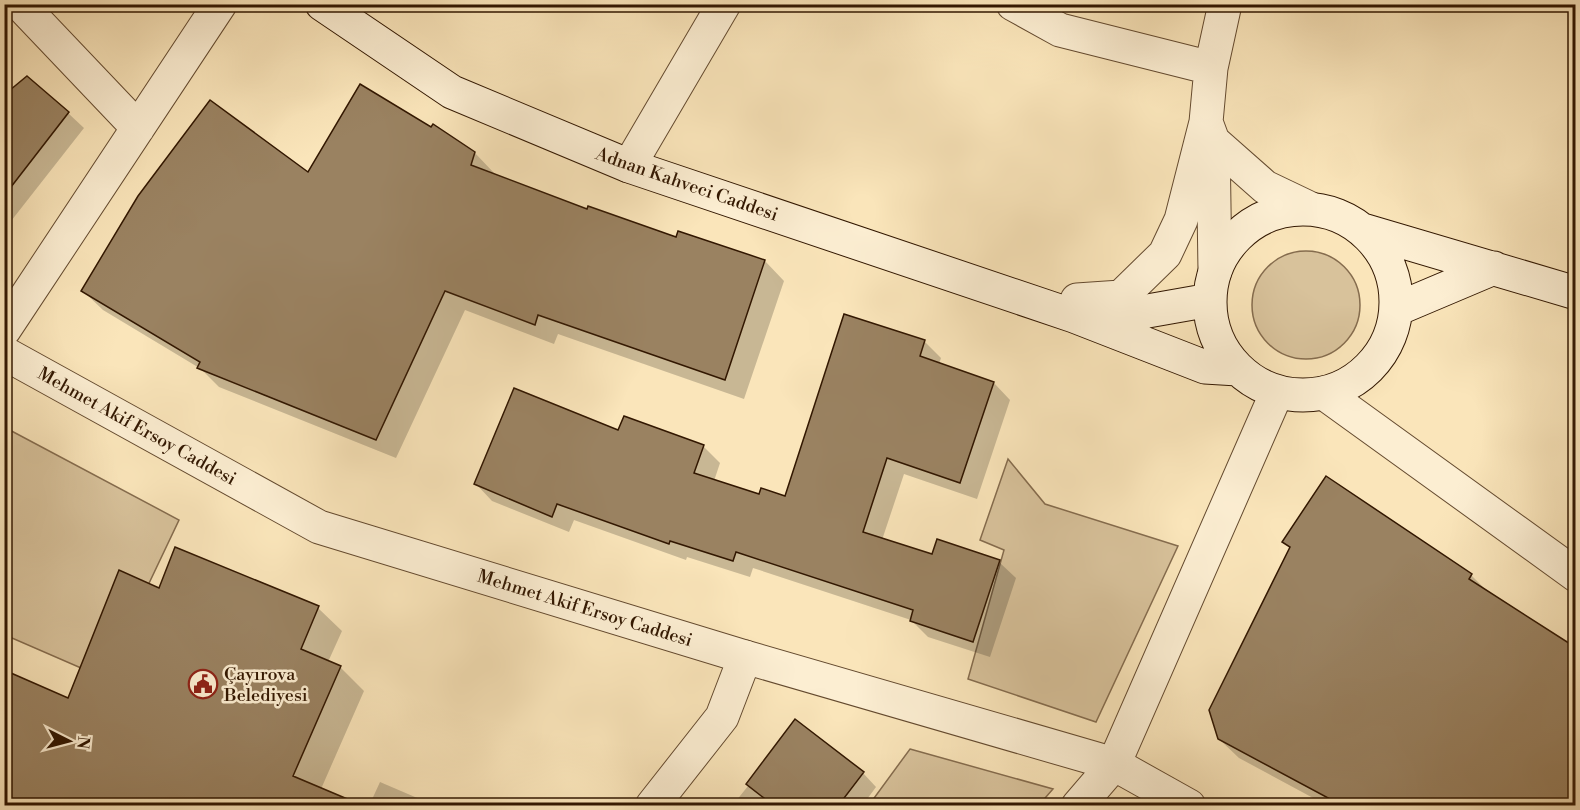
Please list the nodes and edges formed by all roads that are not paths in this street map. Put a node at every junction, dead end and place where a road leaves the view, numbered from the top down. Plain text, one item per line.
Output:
1 (20, 4) edge
2 (220, 4) edge
3 (322, 4) edge
4 (724, 4) edge
5 (1012, 4) edge
6 (1225, 4) edge
7 (1211, 68) junction
8 (138, 128) junction
9 (1209, 132) junction
10 (629, 166) junction
11 (1309, 208) junction
12 (1363, 230) junction
13 (1494, 268) junction
14 (1213, 285) junction
15 (1575, 293) edge
16 (1016, 296) junction
17 (1397, 309) junction
18 (1074, 316) junction
19 (4, 330) edge
20 (4, 353) edge
21 (1238, 369) junction
22 (1277, 392) junction
23 (1324, 393) junction
24 (1575, 575) edge
25 (745, 657) junction
26 (1114, 764) junction
27 (652, 806) edge
28 (1078, 806) edge
29 (1190, 806) edge

1 - 8 street
2 - 8 street
3 - 10 street, Adnan Kahveci Caddesi
4 - 10 street
5 - 7 street
6 - 7 street
7 - 9 street
8 - 19 street
9 - 11 street
9 - 14 street
9 - 16 street
10 - 16 street, Adnan Kahveci Caddesi
11 - 12 street
11 - 14 street
12 - 13 street
12 - 17 street
13 - 15 street
13 - 17 street
14 - 18 street, Adnan Kahveci Caddesi
14 - 21 street
16 - 18 street, Adnan Kahveci Caddesi
17 - 23 street
18 - 21 street, Adnan Kahveci Caddesi
20 - 25 street, Mehmet Akif Ersoy Caddesi
21 - 22 street
22 - 23 street
22 - 26 street
23 - 24 street
25 - 26 street, Mehmet Akif Ersoy Caddesi
25 - 27 street
26 - 28 street
26 - 29 street, Mehmet Akif Ersoy Caddesi

